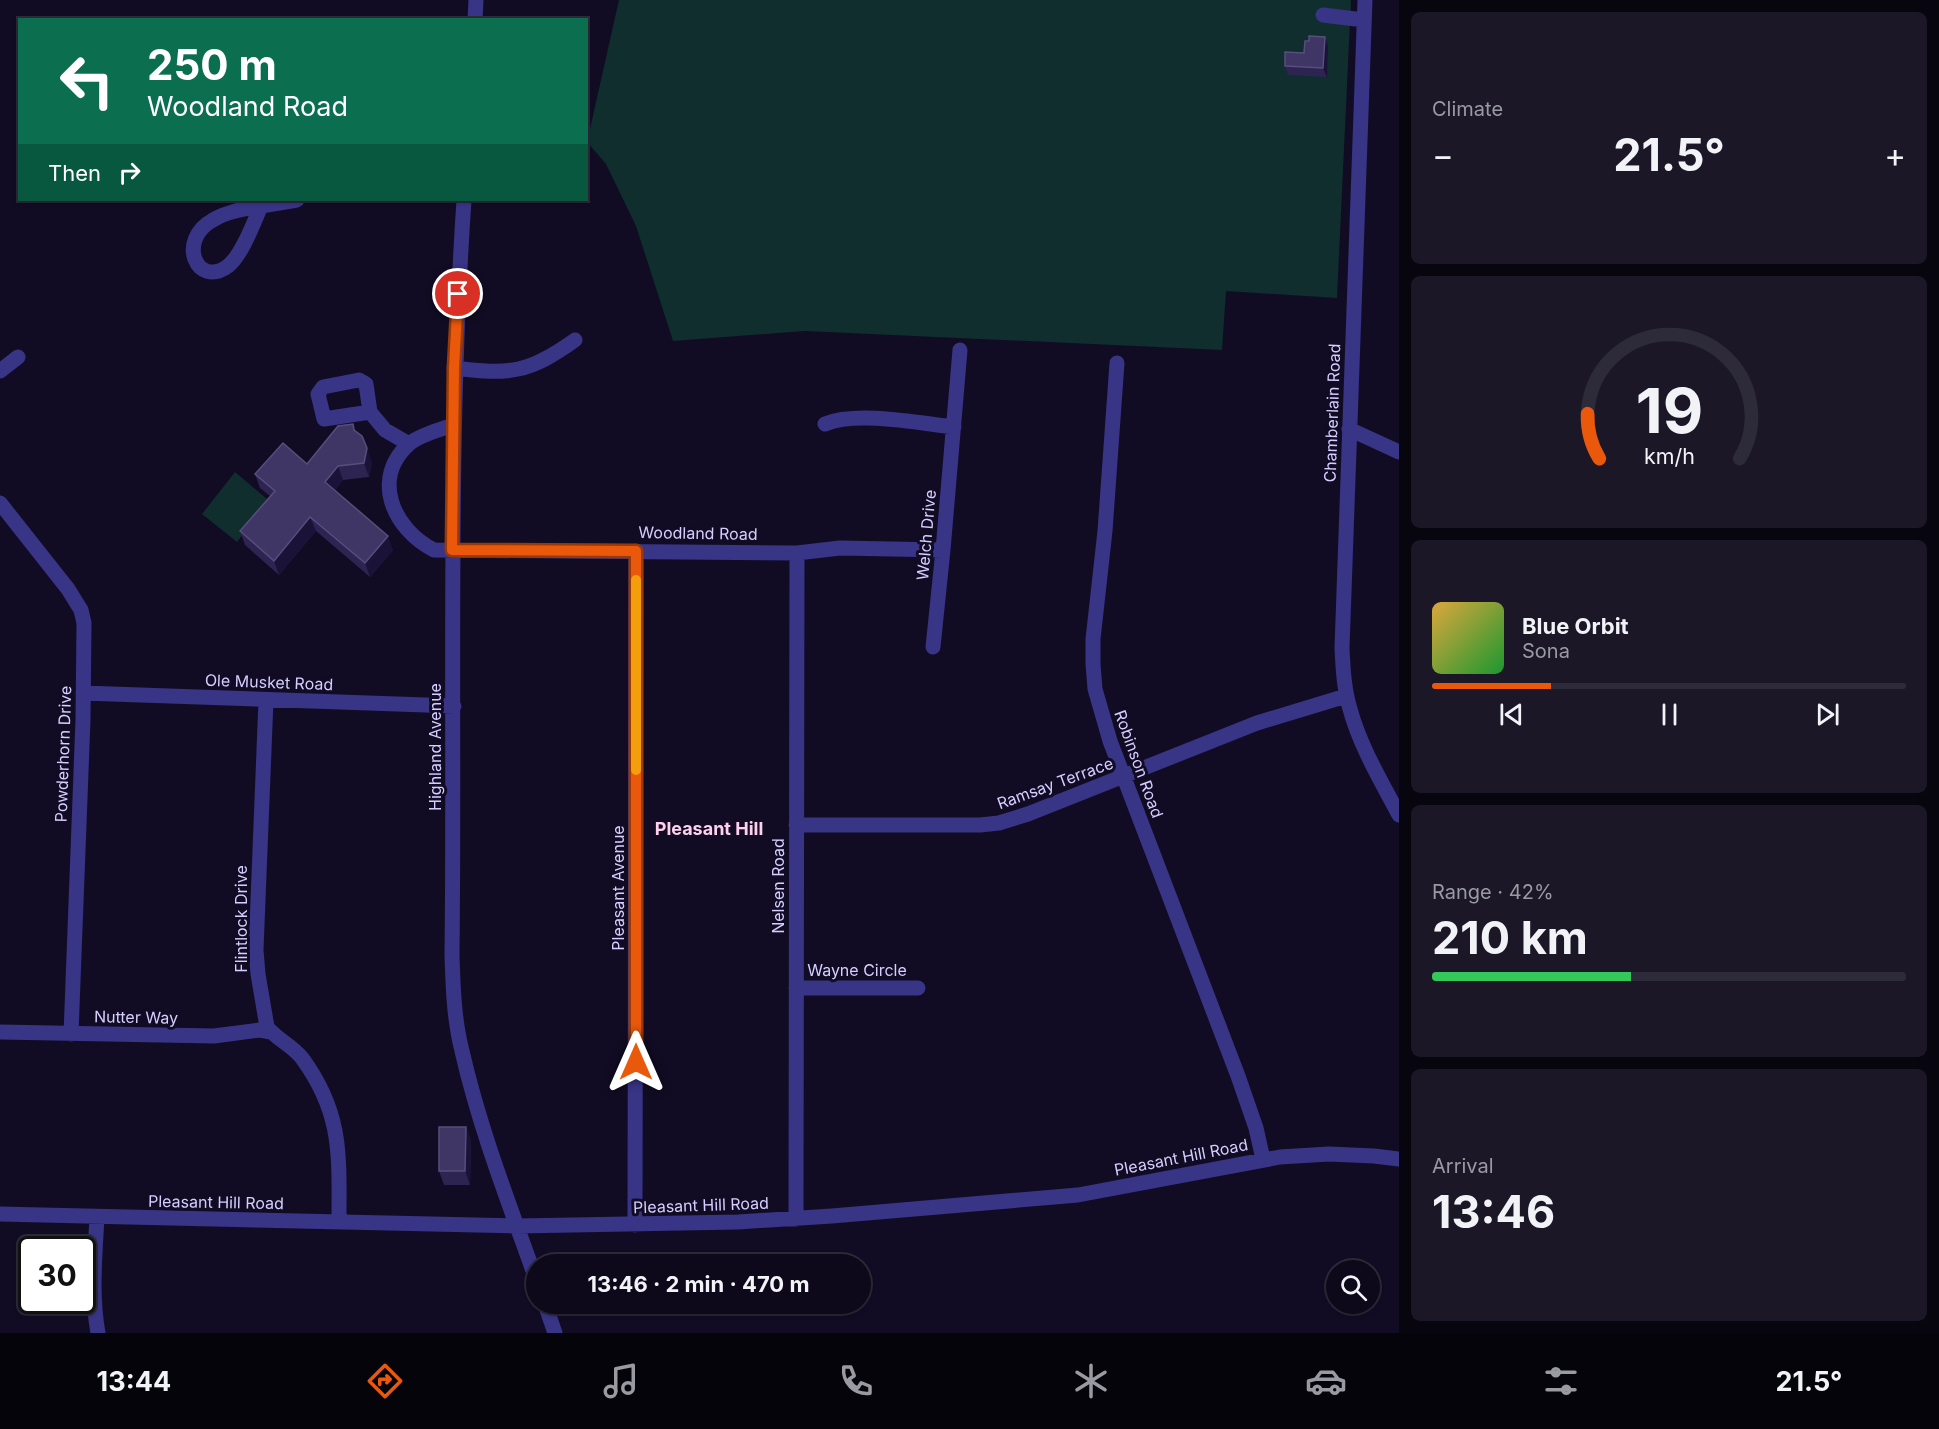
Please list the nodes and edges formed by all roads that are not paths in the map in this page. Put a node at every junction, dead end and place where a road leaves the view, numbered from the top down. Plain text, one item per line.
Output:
1 (476, 0) edge
2 (1365, 0) edge
3 (1323, 15) dead end
4 (476, 18) edge
5 (1364, 20) junction
6 (291, 201) edge
7 (464, 201) edge
8 (261, 206) junction
9 (575, 340) dead end
10 (960, 350) dead end
11 (18, 357) dead end
12 (1118, 363) dead end
13 (454, 368) junction
14 (0, 371) edge
15 (370, 412) dead end
16 (825, 424) dead end
17 (453, 425) junction
18 (954, 427) junction
19 (1349, 429) junction
20 (409, 444) junction
21 (1399, 452) edge
22 (0, 502) edge
23 (452, 550) junction
24 (943, 550) junction
25 (636, 551) junction
26 (797, 553) junction
27 (933, 647) dead end
28 (83, 693) junction
29 (1346, 696) junction
30 (266, 700) junction
31 (454, 706) junction
32 (1124, 777) junction
33 (1399, 815) edge
34 (796, 825) junction
35 (796, 988) junction
36 (918, 988) dead end
37 (0, 1032) edge
38 (271, 1032) junction
39 (71, 1034) junction
40 (1263, 1159) junction
41 (1399, 1159) edge
42 (0, 1214) edge
43 (97, 1217) junction
44 (796, 1219) junction
45 (339, 1222) junction
46 (635, 1225) junction
47 (517, 1226) junction
48 (527, 1254) edge
49 (548, 1314) edge
50 (98, 1333) edge
51 (555, 1333) edge

1 - 4 street
2 - 5 street, Chamberlain Road
3 - 5 street
5 - 19 street, Chamberlain Road
6 - 8 street
7 - 13 street, Highland Avenue
8 - 8 street
9 - 13 street
10 - 18 street, Welch Drive
11 - 14 street
12 - 32 street, Robinson Road
13 - 17 street, Highland Avenue
15 - 20 street
16 - 18 street
17 - 20 street
17 - 23 street, Highland Avenue
18 - 24 street, Welch Drive
19 - 21 street
19 - 29 street, Chamberlain Road
20 - 23 street, Woodland Road
22 - 28 street, Powderhorn Drive
23 - 25 street, Woodland Road
23 - 31 street, Highland Avenue
24 - 26 street, Woodland Road
24 - 27 street, Welch Drive
25 - 26 street, Woodland Road
25 - 46 street, Pleasant Avenue
26 - 34 street, Nelsen Road
28 - 30 street, Ole Musket Road
28 - 39 street, Powderhorn Drive
29 - 32 street, Ramsay Terrace
29 - 33 street, Chamberlain Road
30 - 31 street, Ole Musket Road
30 - 38 street, Flintlock Drive
31 - 47 street, Highland Avenue
32 - 34 street, Ramsay Terrace
32 - 40 street, Robinson Road
34 - 35 street, Nelsen Road
35 - 36 street, Wayne Circle
35 - 44 street, Nelsen Road
37 - 39 street, Nutter Way
38 - 39 street, Nutter Way
38 - 45 street
40 - 41 street, Pleasant Hill Road
40 - 44 street, Pleasant Hill Road
42 - 43 street, Pleasant Hill Road
43 - 45 street, Pleasant Hill Road
43 - 50 street
44 - 46 street, Pleasant Hill Road
45 - 47 street, Pleasant Hill Road
46 - 47 street, Pleasant Hill Road
47 - 48 street, Highland Avenue
49 - 51 street

